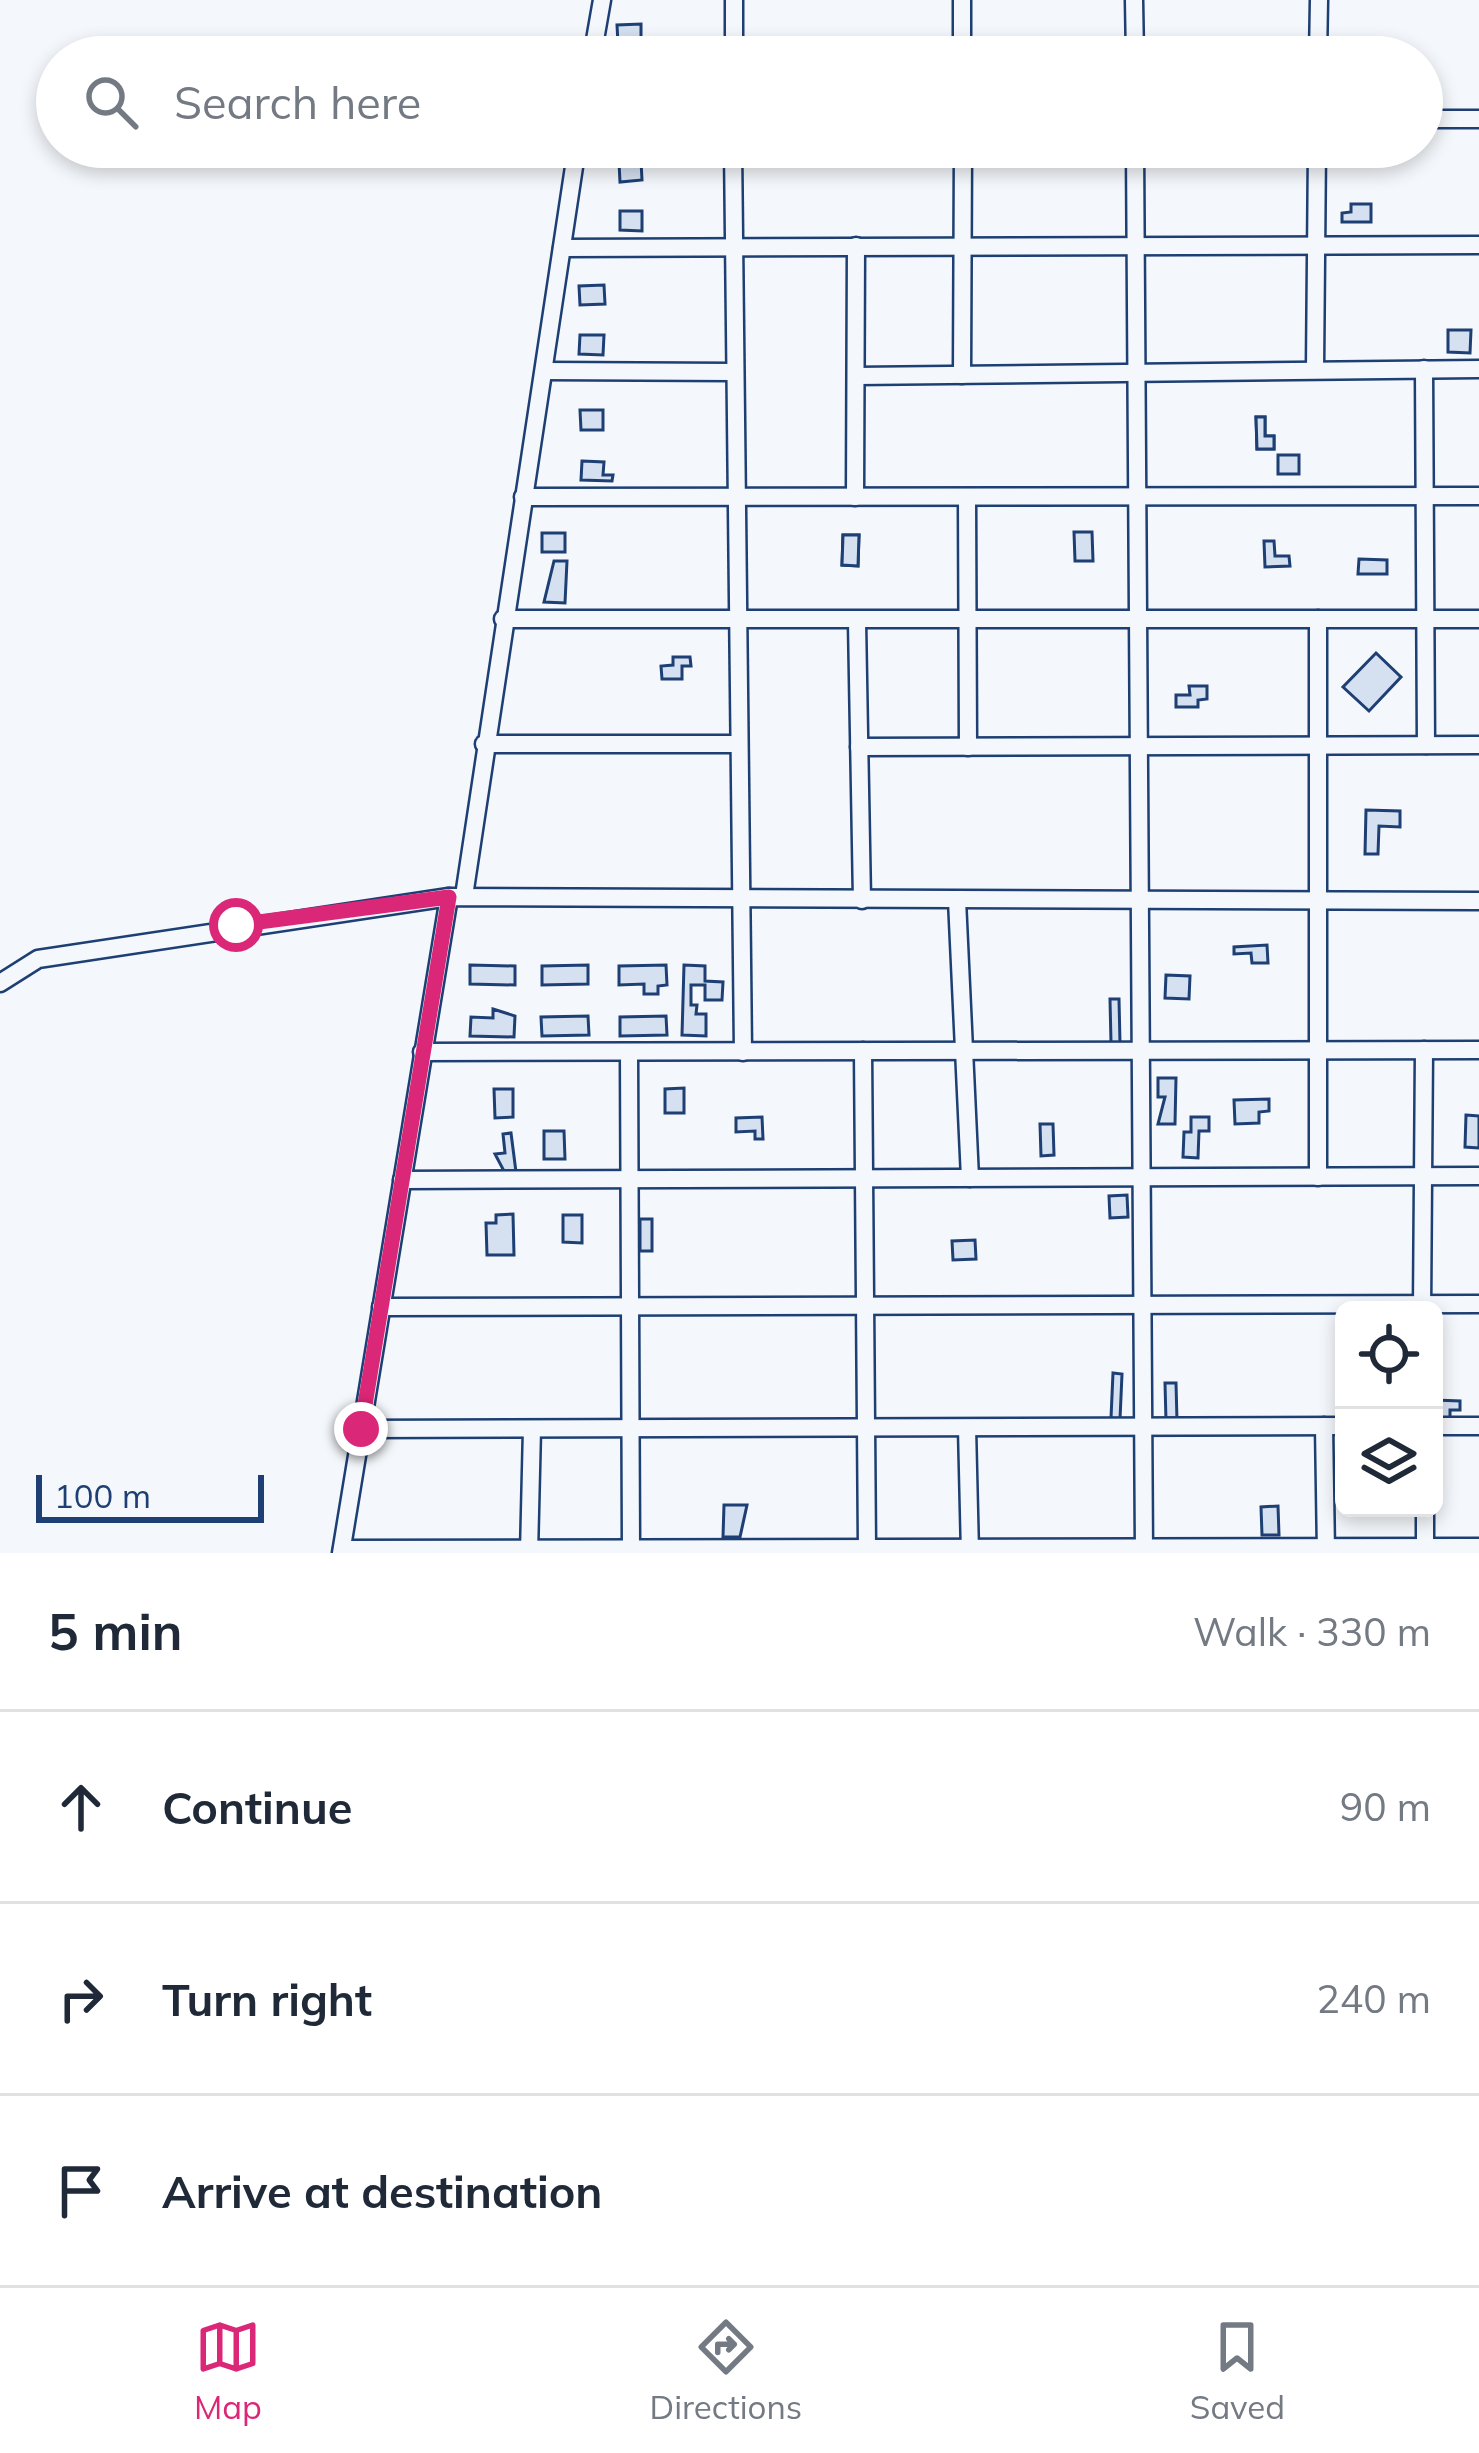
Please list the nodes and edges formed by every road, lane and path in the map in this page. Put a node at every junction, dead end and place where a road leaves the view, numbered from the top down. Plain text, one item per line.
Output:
1 (602, 0) edge
2 (734, 0) edge
3 (962, 0) edge
4 (1135, 0) edge
5 (1319, 0) edge
6 (596, 36) edge
7 (734, 36) edge
8 (962, 36) edge
9 (1135, 36) edge
10 (1318, 36) edge
11 (1443, 119) edge
12 (1479, 119) edge
13 (574, 168) edge
14 (734, 168) edge
15 (963, 168) edge
16 (1135, 168) edge
17 (1318, 168) edge
18 (1479, 244) edge
19 (1316, 245) junction
20 (732, 246) junction
21 (856, 246) junction
22 (963, 246) junction
23 (1135, 247) junction
24 (562, 248) junction
25 (1315, 369) junction
26 (1424, 369) junction
27 (1479, 369) edge
28 (544, 371) junction
29 (733, 372) junction
30 (1138, 373) junction
31 (962, 375) junction
32 (856, 376) junction
33 (1140, 494) junction
34 (1425, 496) junction
35 (1479, 496) edge
36 (523, 497) junction
37 (734, 497) junction
38 (855, 497) junction
39 (968, 497) junction
40 (503, 619) junction
41 (1318, 619) junction
42 (1426, 619) junction
43 (1479, 619) edge
44 (968, 620) junction
45 (1139, 621) junction
46 (856, 622) junction
47 (735, 623) junction
48 (484, 744) junction
49 (735, 744) junction
50 (1479, 745) edge
51 (1141, 746) junction
52 (1317, 746) junction
53 (1426, 746) junction
54 (859, 747) junction
55 (968, 747) junction
56 (456, 896) junction
57 (862, 900) junction
58 (958, 900) junction
59 (1142, 900) junction
60 (1316, 901) junction
61 (1479, 901) edge
62 (740, 902) junction
63 (0, 983) edge
64 (1318, 1050) junction
65 (1424, 1050) junction
66 (1479, 1050) edge
67 (863, 1051) junction
68 (965, 1051) junction
69 (1142, 1051) junction
70 (422, 1052) junction
71 (629, 1052) junction
72 (743, 1052) junction
73 (1422, 1176) junction
74 (1479, 1176) edge
75 (1142, 1177) junction
76 (1318, 1177) junction
77 (864, 1178) junction
78 (970, 1178) junction
79 (629, 1179) junction
80 (402, 1180) junction
81 (1422, 1301) edge
82 (1479, 1304) edge
83 (1142, 1305) junction
84 (865, 1306) junction
85 (1335, 1306) edge
86 (1443, 1306) edge
87 (381, 1307) junction
88 (630, 1307) junction
89 (1324, 1426) junction
90 (1335, 1426) edge
91 (1443, 1426) edge
92 (1479, 1426) edge
93 (967, 1427) junction
94 (1142, 1427) junction
95 (866, 1428) junction
96 (361, 1429) junction
97 (532, 1429) junction
98 (631, 1429) junction
99 (1424, 1517) edge
100 (1425, 1547) junction
101 (1479, 1547) edge
102 (631, 1549) junction
103 (867, 1549) junction
104 (1326, 1550) edge
105 (342, 1551) edge
106 (529, 1551) edge
107 (748, 1551) edge
108 (970, 1551) edge
109 (1144, 1551) edge

1 - 6 street
2 - 7 street
3 - 8 street
4 - 9 street
5 - 10 street
11 - 12 street
13 - 24 street
14 - 20 street
15 - 22 street
16 - 23 street
17 - 19 street
18 - 19 street
19 - 23 street
19 - 25 street
20 - 21 street
20 - 24 street
20 - 29 street
21 - 22 street
21 - 32 street
22 - 23 street
22 - 31 street
23 - 30 street
24 - 28 street
25 - 26 street
25 - 30 street
26 - 27 street
26 - 34 street
28 - 29 street
28 - 36 street
29 - 37 street
30 - 31 street
30 - 33 street
31 - 32 street
32 - 38 street
33 - 34 street
33 - 39 street
33 - 45 street
34 - 35 street
34 - 42 street
36 - 37 street
36 - 40 street
37 - 38 street
37 - 47 street
38 - 39 street
39 - 44 street
40 - 47 street
40 - 48 street
41 - 42 street
41 - 45 street
41 - 52 street
42 - 43 street
42 - 53 street
44 - 45 street
44 - 46 street
44 - 55 street
45 - 51 street
46 - 47 street
46 - 54 street
47 - 49 street
48 - 49 street
48 - 56 street
49 - 62 street
50 - 53 street
51 - 52 street
51 - 55 street
51 - 59 street
52 - 53 street
52 - 60 street
54 - 55 street
54 - 57 street
56 - 62 street
56 - 63 street
56 - 70 street
57 - 58 street
57 - 62 street
58 - 59 street
58 - 68 street
59 - 60 street
59 - 69 street
60 - 61 street
60 - 64 street
62 - 72 street
64 - 65 street
64 - 69 street
64 - 76 street
65 - 66 street
65 - 73 street
67 - 68 street
67 - 72 street
67 - 77 street
68 - 69 street
68 - 78 street
69 - 75 street
70 - 71 street
70 - 80 street
71 - 72 street
71 - 79 street
73 - 74 street
73 - 76 street
73 - 81 street
75 - 76 street
75 - 78 street
75 - 83 street
77 - 78 street
77 - 79 street
77 - 84 street
79 - 80 street
79 - 88 street
80 - 87 street
82 - 86 street
83 - 84 street
83 - 85 street
83 - 94 street
84 - 88 street
84 - 95 street
87 - 88 street
87 - 96 street
88 - 98 street
89 - 90 street
89 - 94 street
89 - 104 street
91 - 92 street
93 - 94 street
93 - 95 street
93 - 108 street
94 - 109 street
95 - 98 street
95 - 103 street
96 - 97 street
96 - 105 street
97 - 98 street
97 - 106 street
98 - 102 street
99 - 100 street
100 - 101 street
100 - 104 street
102 - 106 street
102 - 107 street
103 - 107 street
103 - 108 street
104 - 109 street
105 - 106 street
108 - 109 street

